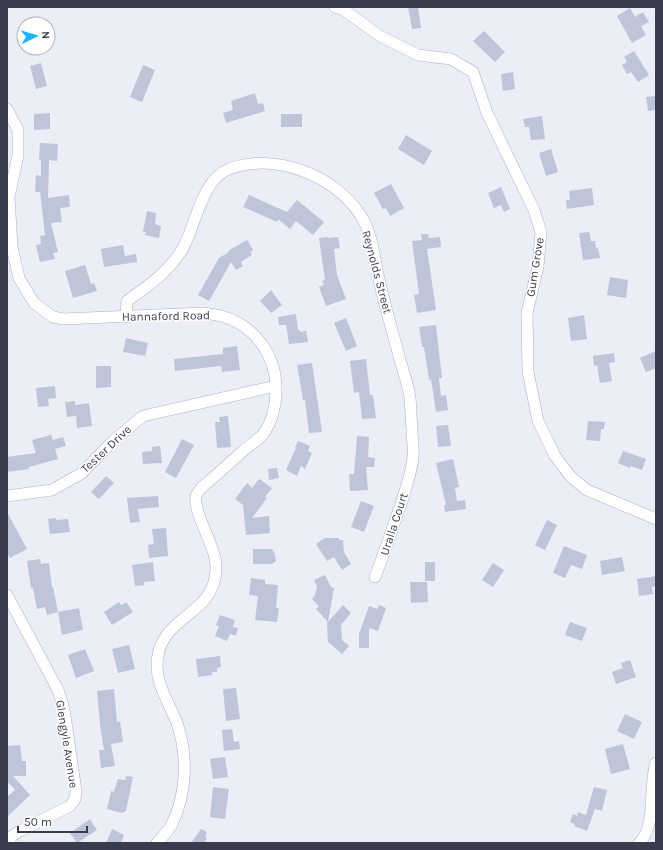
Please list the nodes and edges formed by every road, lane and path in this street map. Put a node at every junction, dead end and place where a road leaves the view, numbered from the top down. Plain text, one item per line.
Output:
1 (335, 7) edge
2 (7, 108) edge
3 (126, 316) junction
4 (276, 386) junction
5 (411, 471) joint
6 (7, 496) edge
7 (656, 519) edge
8 (375, 577) dead end
9 (7, 595) edge
10 (656, 763) edge
11 (8, 843) edge
12 (157, 843) edge
13 (639, 843) edge

1 - 7 street, Gum Grove
2 - 3 street, Hannaford Road
3 - 4 street, Hannaford Road
3 - 5 street, Reynolds Street
4 - 6 street, Tester Drive
4 - 12 street, Hannaford Road
5 - 8 street, Uralla Court
9 - 11 street, Glengyle Avenue
10 - 13 street

